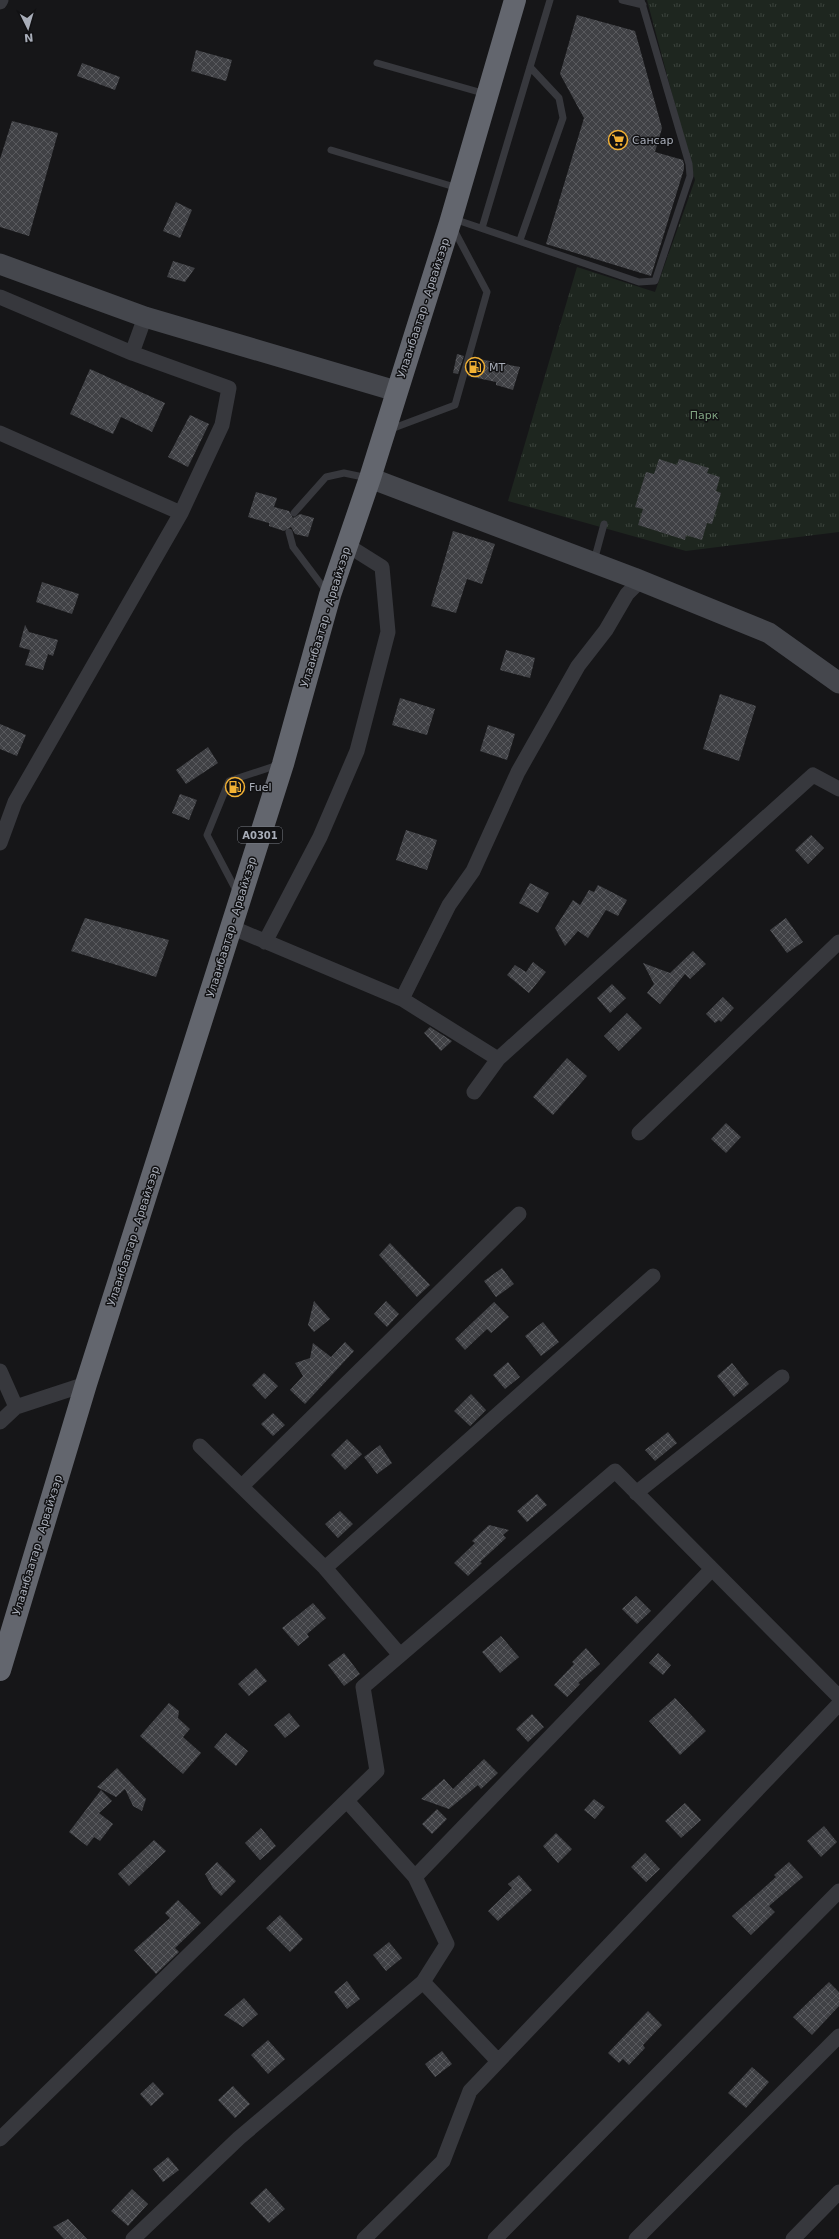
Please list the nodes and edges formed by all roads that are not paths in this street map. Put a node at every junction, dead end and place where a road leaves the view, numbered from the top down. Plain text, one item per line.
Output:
1 (515, 0) edge
2 (550, 0) edge
3 (622, 0) edge
4 (642, 3) edge
5 (377, 63) dead end
6 (530, 67) junction
7 (487, 94) junction
8 (331, 150) dead end
9 (460, 189) junction
10 (451, 220) junction
11 (482, 228) junction
12 (520, 240) junction
13 (0, 264) edge
14 (0, 297) edge
15 (146, 317) junction
16 (132, 353) junction
17 (396, 391) junction
18 (383, 432) junction
19 (0, 433) edge
20 (370, 478) junction
21 (294, 513) dead end
22 (181, 514) junction
23 (604, 524) dead end
24 (289, 532) dead end
25 (347, 545) junction
26 (593, 563) junction
27 (640, 581) junction
28 (330, 595) junction
29 (839, 683) edge
30 (283, 764) junction
31 (839, 789) edge
32 (0, 843) edge
33 (240, 897) junction
34 (231, 927) junction
35 (265, 942) junction
36 (839, 942) edge
37 (402, 999) junction
38 (498, 1059) junction
39 (474, 1092) dead end
40 (639, 1133) dead end
41 (519, 1214) dead end
42 (653, 1276) dead end
43 (0, 1371) edge
44 (782, 1377) dead end
45 (86, 1384) junction
46 (16, 1407) junction
47 (0, 1422) edge
48 (200, 1446) dead end
49 (242, 1486) junction
50 (636, 1493) junction
51 (325, 1568) junction
52 (712, 1569) junction
53 (400, 1655) junction
54 (0, 1670) edge
55 (839, 1697) edge
56 (839, 1704) edge
57 (347, 1801) junction
58 (415, 1877) junction
59 (839, 1891) edge
60 (423, 1982) junction
61 (839, 2036) edge
62 (498, 2061) junction
63 (0, 2139) edge
64 (839, 2192) edge
65 (133, 2239) edge
66 (364, 2239) edge
67 (495, 2239) edge
68 (636, 2239) edge
69 (793, 2239) edge

1 - 7 highway, Улаанбаатар - Арвайхээр / A0301
2 - 6 lane
3 - 4 lane
4 - 12 lane
5 - 7 lane
6 - 11 lane
6 - 12 lane
7 - 9 highway, Улаанбаатар - Арвайхээр / A0301
8 - 9 lane
9 - 10 highway, Улаанбаатар - Арвайхээр / A0301
10 - 11 lane
10 - 17 highway, Улаанбаатар - Арвайхээр / A0301
10 - 18 lane
11 - 12 lane
13 - 15 street
14 - 16 street
15 - 16 street
15 - 17 street
16 - 22 street
17 - 18 highway, Улаанбаатар - Арвайхээр / A0301
18 - 20 highway, Улаанбаатар - Арвайхээр / A0301
19 - 22 street
20 - 21 lane
20 - 25 highway, Улаанбаатар - Арвайхээр / A0301
20 - 26 street
22 - 32 street
23 - 26 lane
24 - 28 lane
25 - 28 highway, Улаанбаатар - Арвайхээр / A0301
25 - 35 street
26 - 27 street
27 - 29 street
27 - 37 street
28 - 30 highway, Улаанбаатар - Арвайхээр / A0301
30 - 33 highway, Улаанбаатар - Арвайхээр / A0301
30 - 33 lane
31 - 38 street
33 - 34 highway, Улаанбаатар - Арвайхээр / A0301
34 - 35 street
34 - 45 highway, Улаанбаатар - Арвайхээр / A0301
35 - 37 street
36 - 40 street
37 - 38 street
38 - 39 street
41 - 49 street
42 - 51 street
43 - 46 street
44 - 50 street
45 - 46 street
45 - 54 highway, Улаанбаатар - Арвайхээр / A0301
46 - 47 street
48 - 49 street
49 - 51 street
50 - 52 street
50 - 53 street
51 - 53 street
52 - 55 street
52 - 58 street
53 - 57 street
56 - 62 street
57 - 58 street
57 - 63 street
58 - 60 street
59 - 67 street
60 - 62 street
60 - 65 street
61 - 68 street
62 - 66 street
64 - 69 street

